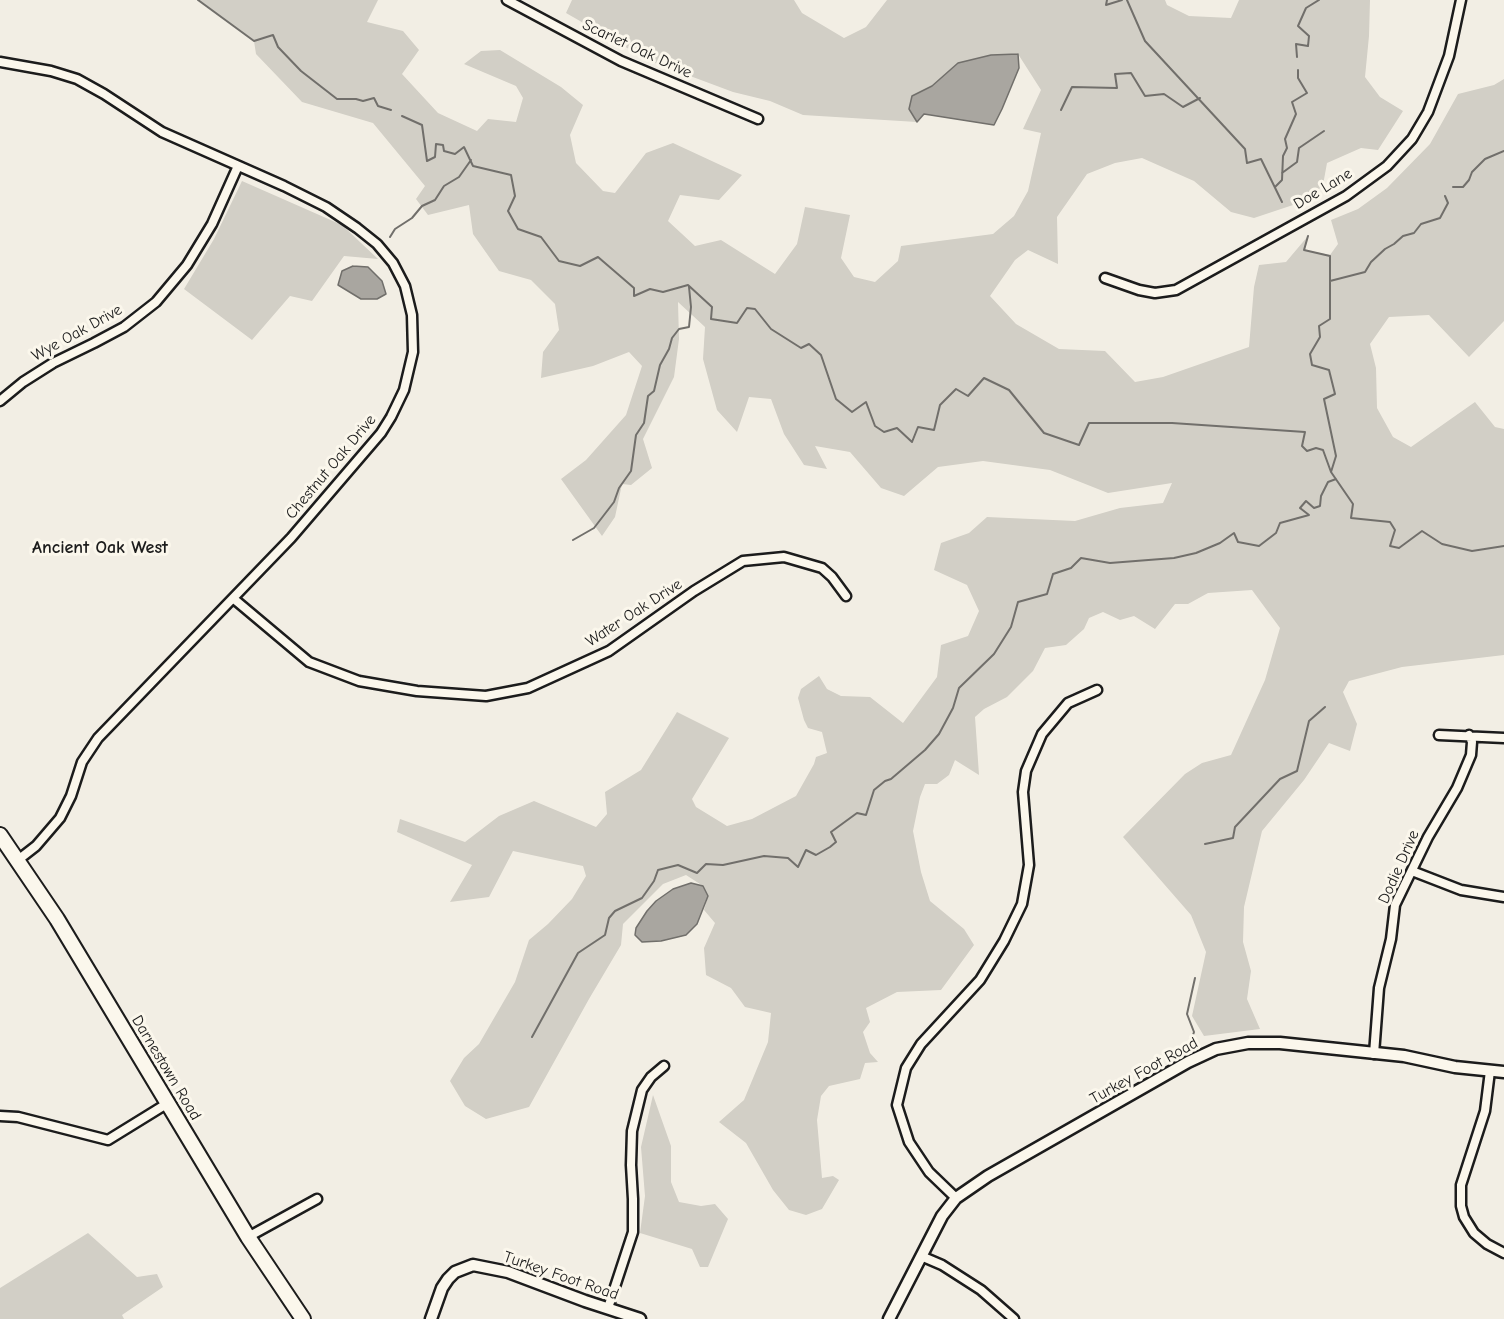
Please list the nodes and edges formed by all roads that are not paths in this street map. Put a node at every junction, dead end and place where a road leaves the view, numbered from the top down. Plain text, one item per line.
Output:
1 (507, 0) edge
2 (1461, 0) edge
3 (0, 62) edge
4 (758, 119) dead end
5 (238, 166) junction
6 (1105, 278) dead end
7 (0, 401) edge
8 (846, 596) dead end
9 (234, 599) junction
10 (1097, 690) dead end
11 (1438, 735) dead end
12 (1469, 735) junction
13 (1504, 738) edge
14 (0, 835) edge
15 (18, 860) junction
16 (1412, 871) junction
17 (1504, 897) edge
18 (1374, 1054) junction
19 (664, 1066) dead end
20 (1491, 1071) junction
21 (1504, 1072) edge
22 (168, 1103) junction
23 (0, 1116) edge
24 (956, 1198) junction
25 (317, 1199) dead end
26 (248, 1237) junction
27 (1504, 1253) edge
28 (921, 1256) junction
29 (608, 1308) junction
30 (303, 1319) edge
31 (431, 1319) edge
32 (640, 1319) edge
33 (889, 1319) edge
34 (1014, 1319) edge

1 - 4 street, Scarlet Oak Drive
2 - 6 street, Doe Lane
3 - 5 street, Chestnut Oak Drive
5 - 7 street, Wye Oak Drive
5 - 9 street, Chestnut Oak Drive
8 - 9 street, Water Oak Drive
9 - 15 street, Chestnut Oak Drive
10 - 24 street
11 - 12 street
12 - 13 street
12 - 16 street, Dodie Drive
14 - 15 main road, Darnestown Road
15 - 22 main road, Darnestown Road
16 - 17 street
16 - 18 street, Dodie Drive
18 - 20 street, Turkey Foot Road
18 - 24 street, Turkey Foot Road
19 - 29 street
20 - 21 street, Turkey Foot Road
20 - 27 street
22 - 23 street
22 - 26 main road, Darnestown Road
24 - 28 street, Turkey Foot Road
25 - 26 street
26 - 30 main road, Darnestown Road
28 - 33 street, Turkey Foot Road
28 - 34 street
29 - 31 street, Turkey Foot Road
29 - 32 street, Turkey Foot Road

